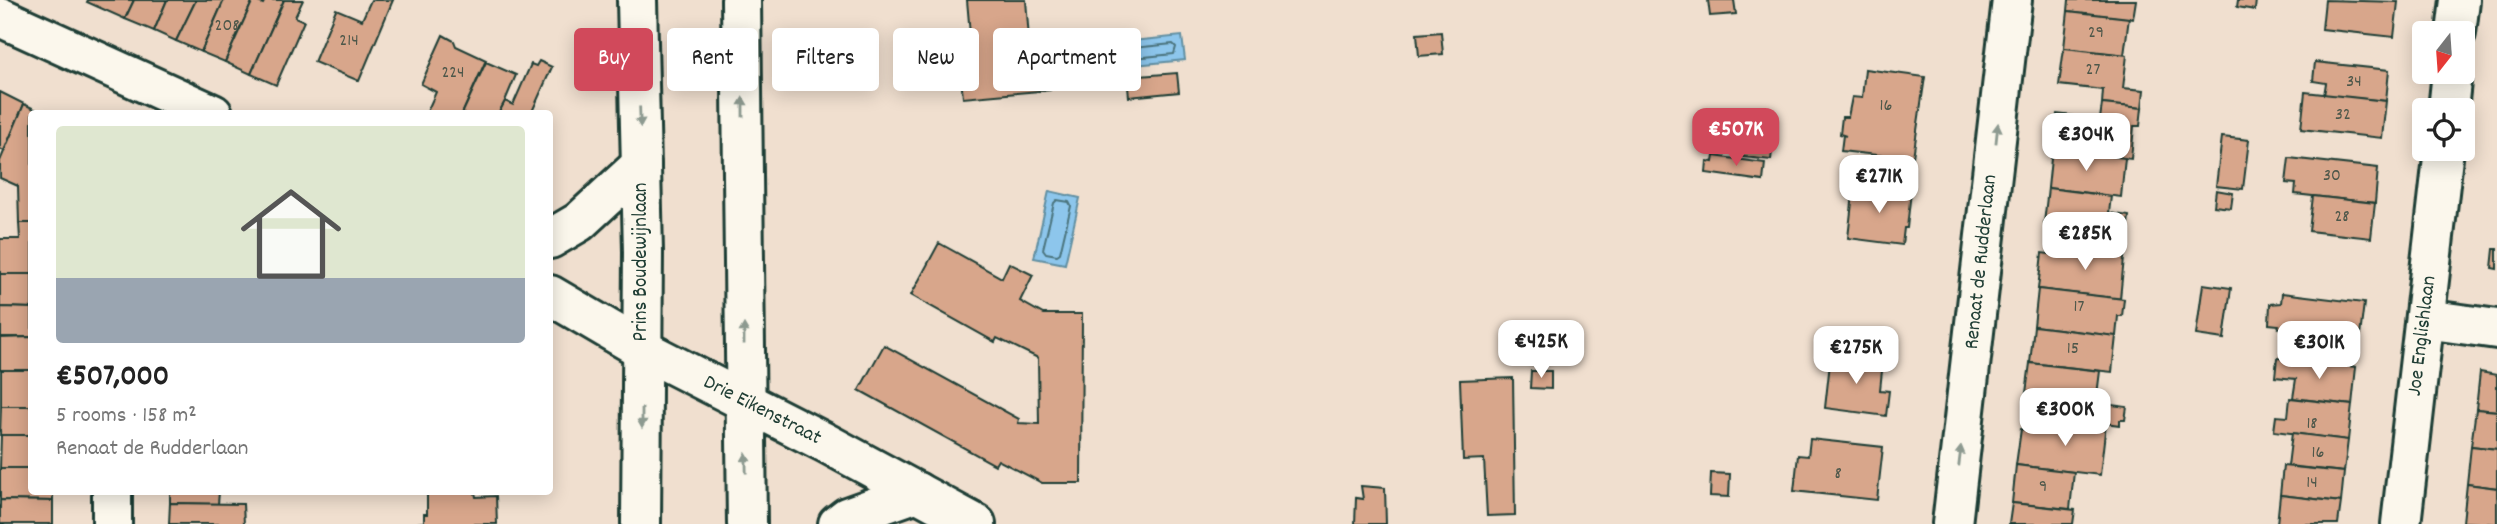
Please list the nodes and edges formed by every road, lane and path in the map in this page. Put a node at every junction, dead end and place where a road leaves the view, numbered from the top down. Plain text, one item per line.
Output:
1 (637, 0) edge
2 (741, 0) edge
3 (2012, 0) edge
4 (2460, 0) edge
5 (0, 17) edge
6 (2457, 21) edge
7 (150, 100) edge
8 (195, 110) edge
9 (2443, 161) edge
10 (641, 166) junction
11 (553, 237) edge
12 (553, 297) edge
13 (2425, 319) junction
14 (2497, 329) edge
15 (642, 349) junction
16 (744, 402) junction
17 (917, 492) junction
18 (112, 495) edge
19 (112, 524) edge
20 (641, 524) edge
21 (747, 524) edge
22 (838, 524) edge
23 (976, 524) edge
24 (1952, 524) edge
25 (2401, 524) edge

1 -> 10 street, Prins Boudewijnlaan
16 -> 2 street
24 -> 3 street, Renaat de Rudderlaan
4 - 6 street
5 - 7 street
7 - 8 street
9 - 13 street, Joe Englishlaan
10 - 11 street
10 - 15 street, Prins Boudewijnlaan
12 - 15 street, Drie Eikenstraat
13 - 14 street
13 - 25 street, Joe Englishlaan
15 - 16 street, Drie Eikenstraat
15 -> 20 street, Prins Boudewijnlaan
16 - 17 street, Drie Eikenstraat
21 -> 16 street
17 - 22 street
17 - 23 street, Drie Eikenstraat
18 - 19 street

